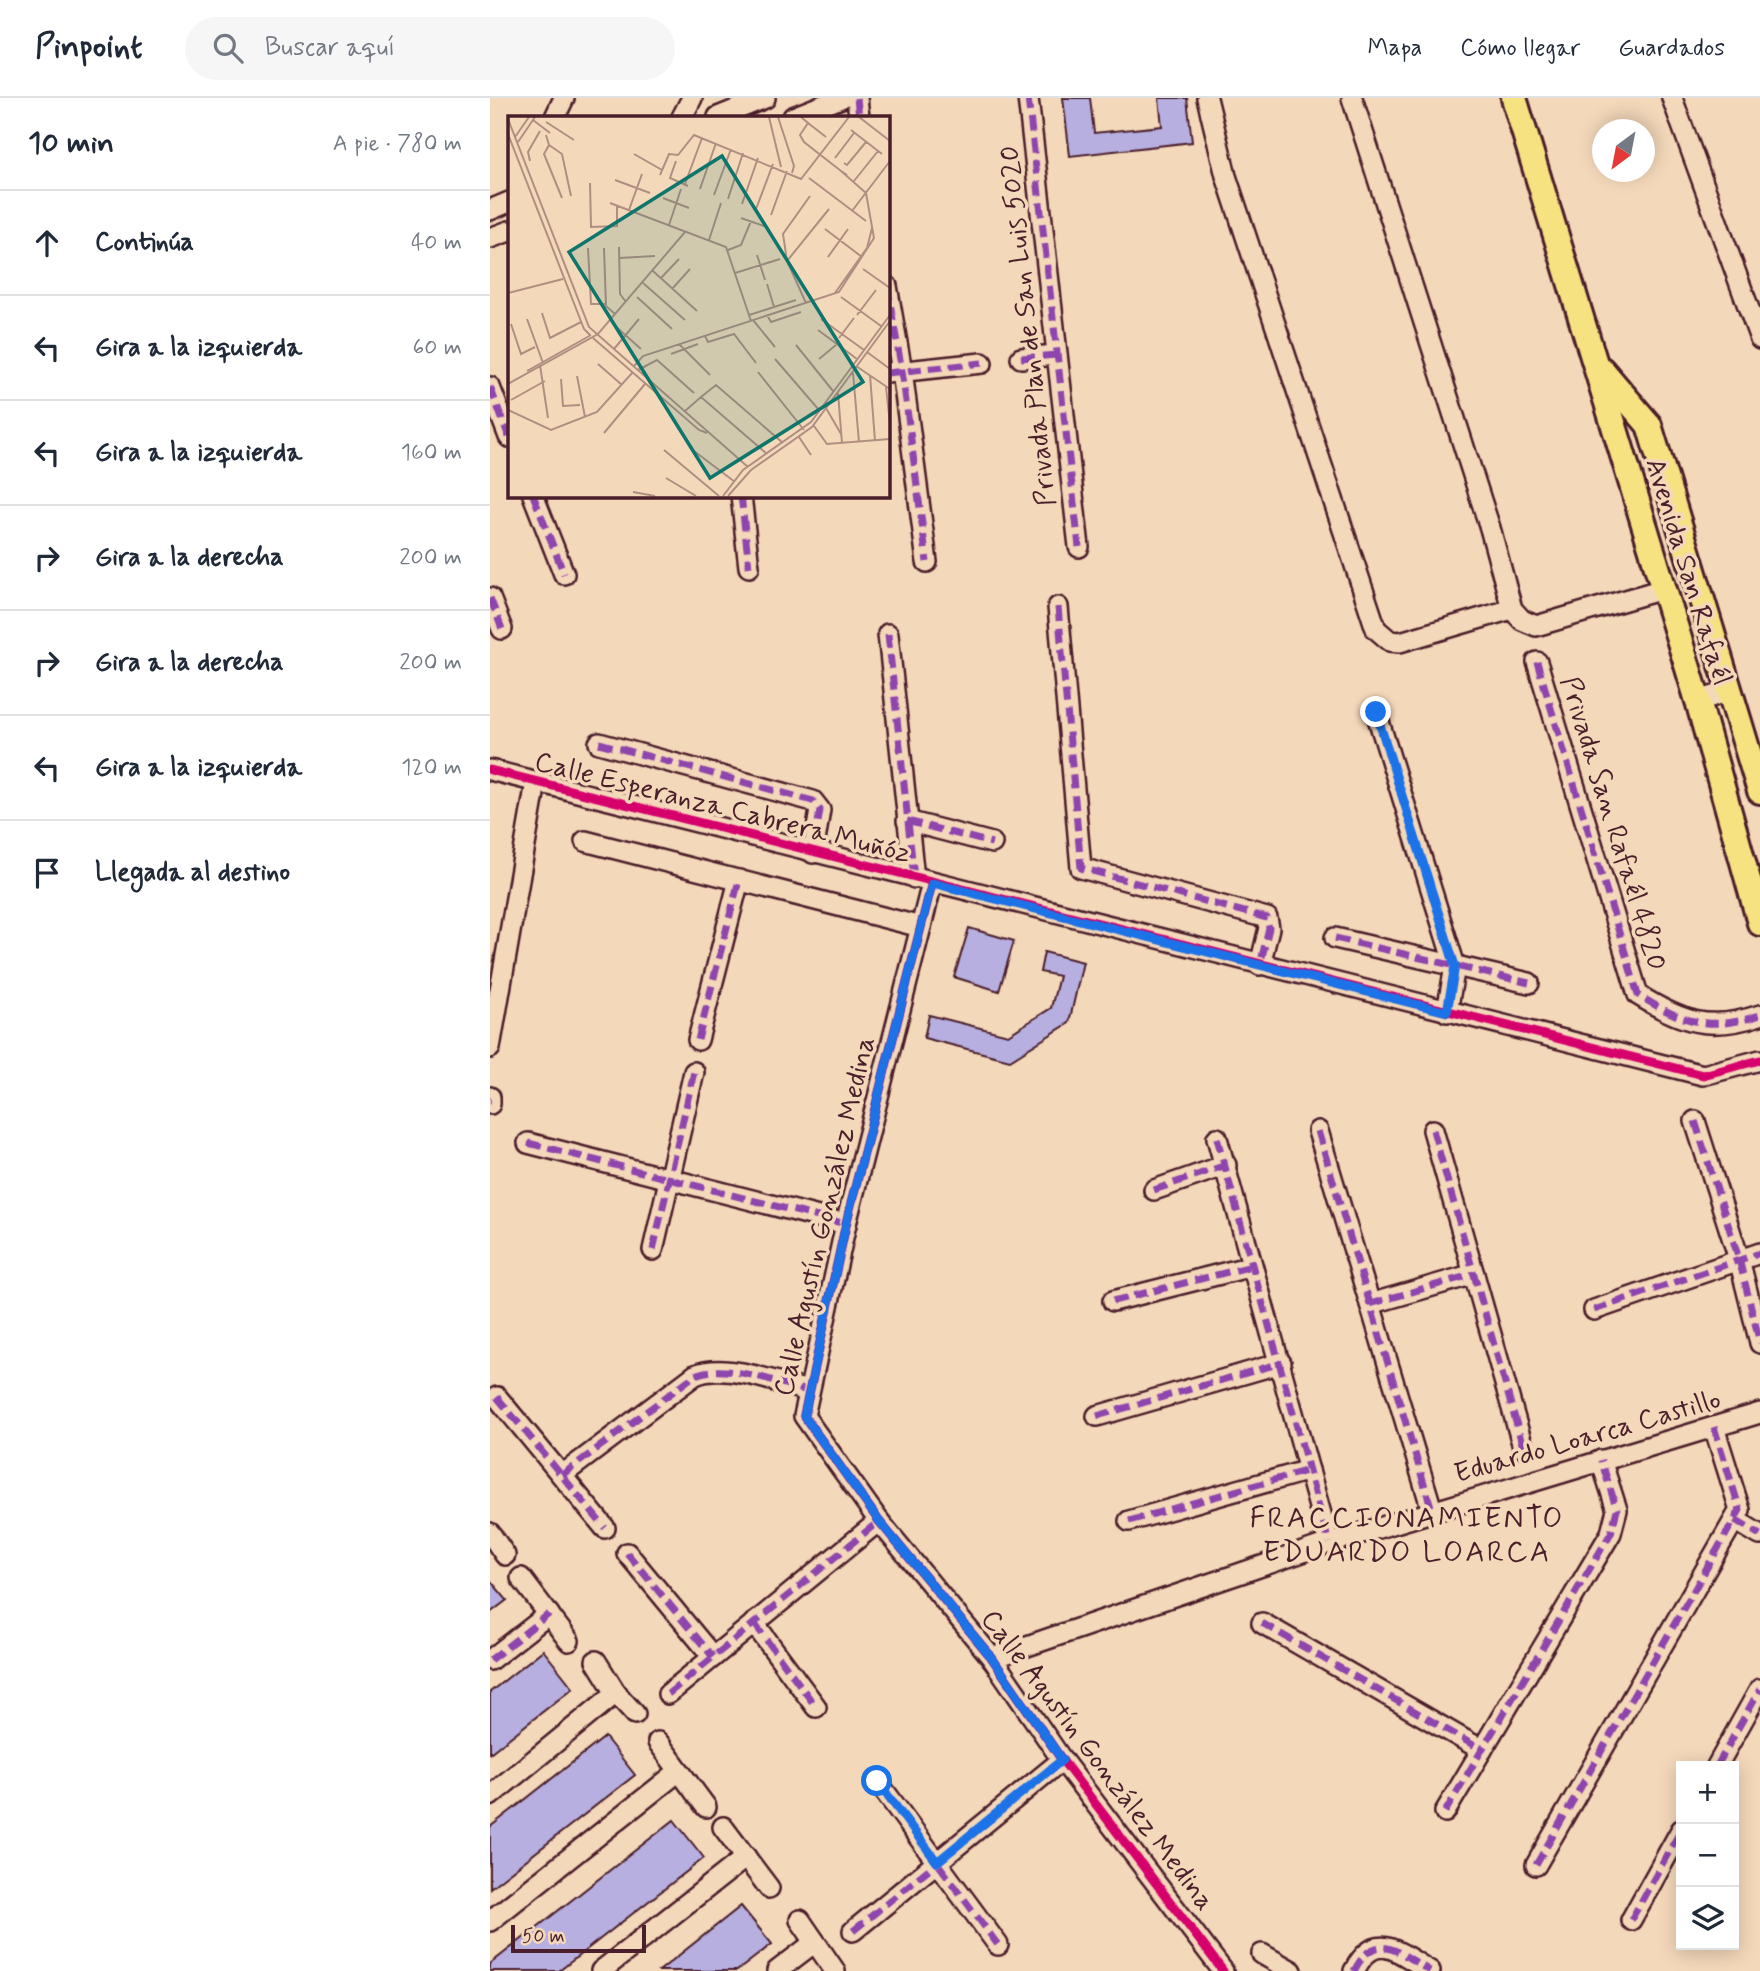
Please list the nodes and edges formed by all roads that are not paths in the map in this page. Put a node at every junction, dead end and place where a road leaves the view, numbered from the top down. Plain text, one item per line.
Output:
1 (564, 98) edge
2 (692, 98) edge
3 (765, 98) edge
4 (841, 98) edge
5 (857, 98) edge
6 (1028, 98) edge
7 (1208, 98) edge
8 (1352, 98) edge
9 (1514, 98) edge
10 (1672, 98) edge
11 (555, 116) edge
12 (683, 116) edge
13 (720, 116) edge
14 (796, 116) edge
15 (859, 116) edge
16 (508, 202) edge
17 (490, 210) edge
18 (508, 231) edge
19 (490, 238) edge
20 (889, 308) edge
21 (1760, 339) edge
22 (1057, 355) junction
23 (1021, 358) dead end
24 (1592, 359) junction
25 (982, 363) dead end
26 (895, 372) edge
27 (490, 387) edge
28 (507, 426) edge
29 (534, 497) edge
30 (741, 497) edge
31 (1079, 547) dead end
32 (927, 562) dead end
33 (750, 566) dead end
34 (564, 573) dead end
35 (1663, 589) junction
36 (490, 598) edge
37 (1058, 607) dead end
38 (1512, 609) junction
39 (502, 629) dead end
40 (888, 634) dead end
41 (1537, 662) dead end
42 (1730, 691) junction
43 (1698, 701) junction
44 (1376, 712) dead end
45 (599, 743) dead end
46 (490, 770) edge
47 (536, 782) junction
48 (1760, 791) edge
49 (907, 821) junction
50 (585, 841) dead end
51 (992, 843) dead end
52 (813, 853) junction
53 (739, 880) junction
54 (923, 881) junction
55 (1760, 923) edge
56 (921, 927) junction
57 (1335, 938) dead end
58 (1260, 965) junction
59 (1455, 966) junction
60 (1529, 984) dead end
61 (1447, 1012) junction
62 (1760, 1016) edge
63 (698, 1040) dead end
64 (490, 1048) edge
65 (1760, 1060) edge
66 (694, 1072) dead end
67 (1695, 1121) dead end
68 (1433, 1130) dead end
69 (1318, 1131) dead end
70 (1217, 1138) dead end
71 (528, 1143) dead end
72 (1226, 1166) junction
73 (670, 1181) junction
74 (1154, 1190) dead end
75 (846, 1224) junction
76 (653, 1250) dead end
77 (1760, 1253) edge
78 (1740, 1259) junction
79 (1252, 1266) junction
80 (1474, 1275) junction
81 (1113, 1301) dead end
82 (1370, 1304) junction
83 (1594, 1310) dead end
84 (1760, 1343) edge
85 (1281, 1363) junction
86 (807, 1391) junction
87 (497, 1397) dead end
88 (1760, 1413) edge
89 (1097, 1416) dead end
90 (1714, 1427) junction
91 (1523, 1447) dead end
92 (1601, 1460) junction
93 (1309, 1470) junction
94 (562, 1475) junction
95 (1432, 1510) junction
96 (1735, 1520) junction
97 (879, 1521) junction
98 (1129, 1521) dead end
99 (605, 1528) dead end
100 (490, 1533) edge
101 (1760, 1535) edge
102 (1329, 1543) junction
103 (627, 1553) dead end
104 (505, 1555) dead end
105 (521, 1578) dead end
106 (549, 1614) junction
107 (754, 1623) junction
108 (1262, 1623) dead end
109 (569, 1641) dead end
110 (712, 1657) junction
111 (992, 1658) junction
112 (490, 1660) edge
113 (596, 1661) dead end
114 (1760, 1689) edge
115 (616, 1693) junction
116 (668, 1694) dead end
117 (816, 1707) dead end
118 (635, 1714) dead end
119 (658, 1742) dead end
120 (1482, 1750) junction
121 (1062, 1760) junction
122 (1720, 1761) edge
123 (679, 1771) junction
124 (877, 1781) dead end
125 (490, 1796) edge
126 (706, 1807) dead end
127 (1445, 1812) dead end
128 (723, 1827) dead end
129 (1676, 1839) edge
130 (746, 1857) junction
131 (937, 1862) junction
132 (1536, 1865) dead end
133 (769, 1888) dead end
134 (800, 1920) dead end
135 (1631, 1920) dead end
136 (490, 1921) edge
137 (853, 1931) dead end
138 (814, 1942) junction
139 (998, 1945) dead end
140 (1262, 1954) dead end
141 (601, 1971) edge
142 (777, 1971) edge
143 (835, 1971) edge
144 (1223, 1971) edge
145 (1292, 1971) edge
146 (1354, 1971) edge
147 (1430, 1971) edge

1 - 11 street
2 - 12 street
3 - 13 street
4 - 14 street
5 - 15 street
6 - 22 street, Privada Plan de San Luis 5020
7 - 38 street
8 - 38 street
9 - 24 main road, Avenida San Rafaél
10 - 21 street
16 - 17 street
18 - 19 street
20 - 26 street
22 - 23 street
22 - 31 street, Privada Plan de San Luis 5020
24 - 35 main road, Avenida San Rafaél
24 - 42 main road, Avenida San Rafaél
25 - 26 street
26 - 32 street
27 - 28 street
29 - 34 street
30 - 33 street
35 - 38 street
35 - 43 main road, Avenida San Rafaél
36 - 39 street
37 - 58 street
40 - 49 street
41 - 62 street, Privada San Rafaél 4820
42 - 43 street
42 - 48 main road, Avenida San Rafaél
43 - 55 main road, Avenida San Rafaél
44 - 59 street
45 - 52 street
46 - 47 street, Calle Esperanza Cabrera Muñóz
47 - 52 street, Calle Esperanza Cabrera Muñóz
47 - 64 street
49 - 51 street
49 - 54 street
50 - 53 street
52 - 54 street, Calle Esperanza Cabrera Muñóz
53 - 56 street
53 - 63 street
54 - 56 street, Calle Agustín González Medina
54 - 58 street, Calle Esperanza Cabrera Muñóz
56 - 75 street, Calle Agustín González Medina
57 - 59 street
58 - 61 street, Calle Esperanza Cabrera Muñóz
59 - 60 street
59 - 61 street
61 - 65 street, Calle Esperanza Cabrera Muñóz
66 - 73 street
67 - 78 street
68 - 80 street
69 - 82 street
70 - 72 street
71 - 73 street
72 - 74 street
72 - 79 street
73 - 75 street
73 - 76 street
75 - 86 street, Calle Agustín González Medina
77 - 78 street
78 - 83 street
78 - 84 street
79 - 81 street
79 - 85 street
80 - 82 street
80 - 91 street
82 - 95 street
85 - 89 street
85 - 93 street
86 - 94 street
86 - 97 street, Calle Agustín González Medina
87 - 94 street
88 - 90 street, Eduardo Loarca Castillo
90 - 92 street, Eduardo Loarca Castillo
90 - 96 street
92 - 95 street, Eduardo Loarca Castillo
92 - 120 street
93 - 98 street
93 - 102 street
94 - 99 street
95 - 102 street, Eduardo Loarca Castillo
96 - 101 street
96 - 132 street
97 - 107 street
97 - 111 street, Calle Agustín González Medina
100 - 104 street
102 - 111 street, Eduardo Loarca Castillo
103 - 110 street
105 - 106 street
106 - 109 street
106 - 112 street
107 - 110 street
107 - 117 street
108 - 120 street
110 - 116 street
111 - 121 street, Calle Agustín González Medina
113 - 115 street
114 - 122 street
115 - 118 street
115 - 125 street
119 - 123 street
120 - 127 street
121 - 131 street
121 - 144 street, Calle Agustín González Medina
123 - 126 street
123 - 136 street
124 - 131 street
128 - 130 street
129 - 135 street
130 - 133 street
130 - 141 street
131 - 137 street
131 - 139 street
134 - 138 street
138 - 142 street
138 - 143 street
140 - 145 street
146 - 147 street

